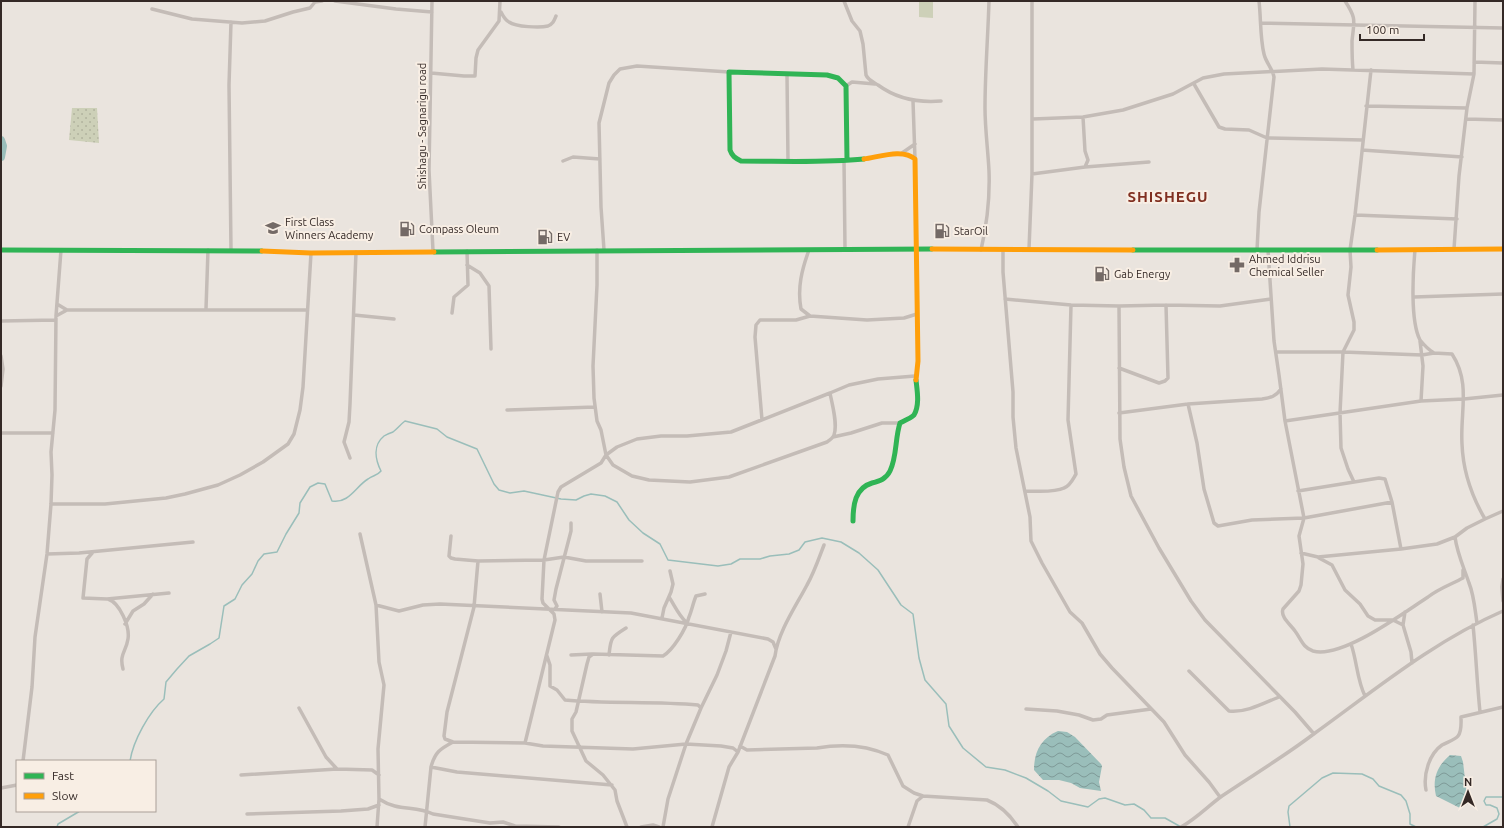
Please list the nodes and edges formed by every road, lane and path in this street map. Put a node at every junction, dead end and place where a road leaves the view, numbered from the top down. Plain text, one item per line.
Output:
1 (322, 1) edge
2 (335, 1) edge
3 (432, 1) edge
4 (500, 1) edge
5 (844, 1) edge
6 (989, 1) edge
7 (1032, 1) edge
8 (1259, 1) edge
9 (1345, 1) edge
10 (1475, 1) edge
11 (152, 9) dead end
12 (501, 11) junction
13 (432, 12) junction
14 (556, 16) dead end
15 (231, 22) junction
16 (1261, 23) junction
17 (1355, 25) junction
18 (1476, 28) junction
19 (1503, 28) edge
20 (1474, 62) junction
21 (1503, 63) edge
22 (1354, 70) junction
23 (1371, 70) junction
24 (729, 72) junction
25 (431, 73) junction
26 (1274, 73) junction
27 (1474, 74) junction
28 (787, 75) junction
29 (876, 84) junction
30 (1194, 84) junction
31 (846, 86) junction
32 (913, 101) junction
33 (941, 101) dead end
34 (1366, 106) junction
35 (1467, 108) junction
36 (1084, 117) junction
37 (1032, 120) junction
38 (1466, 120) junction
39 (1503, 120) edge
40 (1267, 138) junction
41 (1363, 140) junction
42 (915, 144) junction
43 (1362, 150) junction
44 (902, 153) junction
45 (1462, 157) junction
46 (600, 158) junction
47 (915, 159) junction
48 (846, 160) junction
49 (564, 161) dead end
50 (788, 161) junction
51 (1149, 162) dead end
52 (1085, 167) junction
53 (1032, 174) junction
54 (1355, 215) junction
55 (1457, 218) junction
56 (1029, 249) junction
57 (1454, 249) junction
58 (1503, 249) edge
59 (1, 250) edge
60 (62, 250) junction
61 (208, 250) junction
62 (231, 250) junction
63 (598, 250) junction
64 (604, 250) junction
65 (809, 250) junction
66 (845, 250) junction
67 (917, 250) junction
68 (981, 250) junction
69 (1003, 250) junction
70 (1257, 250) junction
71 (1268, 250) junction
72 (1350, 250) junction
73 (1415, 250) junction
74 (433, 251) junction
75 (467, 251) junction
76 (356, 252) junction
77 (311, 253) junction
78 (467, 264) junction
79 (1503, 294) edge
80 (1414, 297) junction
81 (1005, 299) junction
82 (1272, 300) junction
83 (57, 304) junction
84 (1071, 305) junction
85 (1166, 305) junction
86 (1118, 306) junction
87 (206, 309) junction
88 (67, 310) junction
89 (307, 310) junction
90 (452, 313) dead end
91 (917, 314) junction
92 (354, 316) junction
93 (810, 316) junction
94 (56, 318) junction
95 (394, 319) dead end
96 (1, 321) edge
97 (1420, 340) junction
98 (491, 349) dead end
99 (1276, 352) junction
100 (1343, 352) junction
101 (1434, 353) junction
102 (1422, 355) junction
103 (1, 356) edge
104 (1118, 368) junction
105 (915, 376) junction
106 (1, 386) edge
107 (1281, 389) junction
108 (830, 393) junction
109 (1503, 395) edge
110 (1464, 399) junction
111 (1421, 401) junction
112 (1188, 404) junction
113 (595, 407) junction
114 (507, 410) dead end
115 (1119, 413) junction
116 (1340, 413) junction
117 (762, 420) junction
118 (1285, 421) junction
119 (900, 423) junction
120 (1, 433) edge
121 (53, 433) junction
122 (834, 437) junction
123 (606, 455) junction
124 (350, 458) dead end
125 (1354, 482) junction
126 (1025, 491) junction
127 (1298, 491) junction
128 (1392, 502) junction
129 (51, 504) junction
130 (1503, 511) edge
131 (1304, 518) junction
132 (1485, 519) junction
133 (853, 521) dead end
134 (571, 523) dead end
135 (360, 534) dead end
136 (450, 536) dead end
137 (1455, 538) junction
138 (193, 542) dead end
139 (824, 545) dead end
140 (1401, 549) junction
141 (93, 552) junction
142 (79, 553) junction
143 (1301, 553) junction
144 (47, 554) junction
145 (564, 557) junction
146 (1318, 557) junction
147 (87, 559) junction
148 (544, 560) junction
149 (478, 561) junction
150 (642, 561) dead end
151 (1463, 570) junction
152 (670, 571) dead end
153 (1463, 578) junction
154 (1503, 579) edge
155 (1469, 582) junction
156 (169, 593) dead end
157 (153, 594) junction
158 (600, 594) dead end
159 (705, 594) dead end
160 (669, 597) junction
161 (107, 599) junction
162 (1503, 601) edge
163 (376, 605) junction
164 (474, 607) junction
165 (553, 610) junction
166 (1503, 611) edge
167 (602, 612) junction
168 (1405, 612) junction
169 (662, 618) junction
170 (1393, 620) junction
171 (686, 623) junction
172 (125, 624) junction
173 (1475, 624) junction
174 (1403, 625) junction
175 (626, 628) dead end
176 (731, 632) junction
177 (1351, 644) junction
178 (776, 649) junction
179 (593, 654) junction
180 (547, 655) junction
181 (571, 655) dead end
182 (609, 655) junction
183 (1412, 663) junction
184 (123, 669) dead end
185 (1189, 671) dead end
186 (1365, 696) junction
187 (1279, 697) junction
188 (578, 700) junction
189 (1503, 707) edge
190 (298, 708) dead end
191 (701, 708) junction
192 (1026, 709) dead end
193 (1151, 709) junction
194 (1480, 712) junction
195 (1314, 734) junction
196 (453, 742) junction
197 (525, 743) junction
198 (686, 744) junction
199 (740, 746) junction
200 (579, 747) junction
201 (738, 752) junction
202 (23, 760) edge
203 (431, 767) junction
204 (337, 769) junction
205 (241, 775) dead end
206 (379, 775) junction
207 (16, 785) edge
208 (612, 785) junction
209 (1, 788) edge
210 (1426, 790) dead end
211 (914, 794) junction
212 (923, 796) junction
213 (1220, 797) junction
214 (379, 799) junction
215 (917, 801) junction
216 (378, 805) junction
217 (426, 810) junction
218 (246, 814) dead end
219 (377, 827) edge
220 (426, 827) edge
221 (559, 827) edge
222 (627, 827) edge
223 (641, 827) edge
224 (659, 827) edge
225 (663, 827) edge
226 (712, 827) edge
227 (908, 827) edge
228 (1018, 827) edge
229 (1181, 827) edge

1 - 15 street
2 - 13 street
3 - 13 street, Shishagu - Sagnarigu road
4 - 12 street
5 - 29 street
6 - 68 street
7 - 37 street
8 - 16 street
9 - 17 street
10 - 18 street
11 - 15 street
12 - 14 street
12 - 25 street
13 - 25 street, Shishagu - Sagnarigu road
15 - 62 street
16 - 17 street
16 - 26 street
17 - 18 street
17 - 22 street
18 - 19 street
18 - 20 street
20 - 21 street
20 - 27 street
22 - 23 street
22 - 26 street
23 - 27 street
23 - 34 street
24 - 28 main road
24 - 46 street
24 - 50 main road
25 - 74 street, Shishagu - Sagnarigu road
26 - 30 street
26 - 40 street
27 - 35 street
28 - 31 main road
28 - 50 street
29 - 31 street
29 - 32 street
30 - 36 street
30 - 40 street
31 - 48 main road
32 - 33 street
32 - 42 street
34 - 35 street
34 - 41 street
35 - 38 street
36 - 37 street
36 - 52 street
37 - 53 street
38 - 39 street
38 - 45 street
40 - 41 street
40 - 70 street
41 - 43 street
42 - 44 street
42 - 47 street
43 - 45 street
43 - 54 street
44 - 47 main road
44 - 48 main road
45 - 55 street
46 - 49 street
46 - 64 street
47 - 67 main road
48 - 50 main road
48 - 66 street
51 - 52 street
52 - 53 street
53 - 56 street
54 - 55 street
54 - 72 street
55 - 57 street
56 - 69 main road
56 - 70 main road
57 - 58 main road
57 - 73 main road
59 - 60 main road
60 - 61 main road
60 - 83 street
61 - 62 main road
61 - 87 street
62 - 77 main road
63 - 64 main road
63 - 75 main road
63 - 113 street
64 - 65 main road
65 - 66 main road
65 - 93 street
66 - 67 main road
67 - 68 main road
67 - 91 main road
68 - 69 main road
69 - 81 street
70 - 71 main road
71 - 72 main road
71 - 82 street
72 - 73 main road
72 - 100 street
73 - 80 street
74 - 75 main road
74 - 76 main road
75 - 78 street
76 - 77 main road
76 - 92 street
77 - 89 street
78 - 90 street
78 - 98 street
79 - 80 street
80 - 97 street
81 - 84 street
81 - 126 street
82 - 85 street
82 - 99 street
83 - 88 street
83 - 94 street
84 - 86 street
84 - 126 street
85 - 86 street
85 - 104 street
86 - 104 street
87 - 88 street
87 - 89 street
88 - 94 street
89 - 129 street
91 - 93 street
91 - 105 main road
92 - 95 street
92 - 124 street
93 - 117 street
94 - 96 street
94 - 121 street
97 - 101 street
97 - 102 street
99 - 100 street
99 - 107 street
100 - 102 street
100 - 116 street
101 - 102 street
101 - 110 street
102 - 111 street
103 - 106 street
104 - 115 street
105 - 108 street
105 - 119 main road
107 - 112 street
107 - 118 street
108 - 117 street
108 - 122 street
109 - 110 street
110 - 111 street
110 - 132 street
111 - 116 street
112 - 115 street
112 - 131 street
113 - 114 street
113 - 123 street
115 - 187 street
116 - 118 street
116 - 125 street
117 - 123 street
118 - 127 street
119 - 122 street
119 - 133 main road
120 - 121 street
121 - 129 street
122 - 123 street
123 - 148 street
125 - 127 street
125 - 128 street
126 - 193 street
127 - 131 street
128 - 131 street
128 - 140 street
129 - 144 street
130 - 132 street
131 - 143 street
132 - 137 street
134 - 145 street
135 - 163 street
136 - 149 street
137 - 140 street
137 - 151 street
138 - 141 street
139 - 178 street
140 - 146 street
141 - 142 street
141 - 147 street
142 - 144 street
142 - 147 street
143 - 146 street
143 - 177 street
144 - 202 street
145 - 148 street
145 - 150 street
145 - 165 street
146 - 170 street
147 - 161 street
148 - 149 street
148 - 165 street
149 - 164 street
151 - 153 street
151 - 155 street
152 - 160 street
153 - 155 street
153 - 168 street
154 - 162 street
155 - 173 street
156 - 157 street
157 - 161 street
157 - 172 street
158 - 167 street
159 - 171 street
160 - 169 street
160 - 171 street
161 - 172 street
163 - 164 street
163 - 206 street
164 - 165 street
164 - 196 street
165 - 167 street
165 - 180 street
166 - 173 street
167 - 169 street
168 - 170 street
168 - 174 street
169 - 171 street
170 - 174 street
170 - 177 street
171 - 176 street
171 - 182 street
172 - 184 street
173 - 183 street
173 - 194 street
174 - 183 street
175 - 182 street
176 - 178 street
176 - 191 street
177 - 186 street
178 - 199 street
179 - 181 street
179 - 182 street
179 - 188 street
180 - 188 street
180 - 197 street
183 - 186 street
185 - 187 street
186 - 195 street
187 - 195 street
188 - 191 street
188 - 200 street
189 - 194 street
190 - 204 street
191 - 198 street
192 - 193 street
193 - 213 street
194 - 210 street
195 - 213 street
196 - 197 street
196 - 203 street
197 - 200 street
198 - 200 street
198 - 201 street
198 - 225 street
199 - 201 street
199 - 211 street
200 - 208 street
201 - 226 street
203 - 208 street
203 - 217 street
204 - 205 street
204 - 206 street
206 - 214 street
207 - 209 street
208 - 222 street
211 - 212 street
211 - 215 street
212 - 215 street
212 - 228 street
213 - 229 street
214 - 216 street
214 - 217 street
215 - 227 street
216 - 218 street
216 - 219 street
217 - 220 street
217 - 221 street
223 - 224 street

